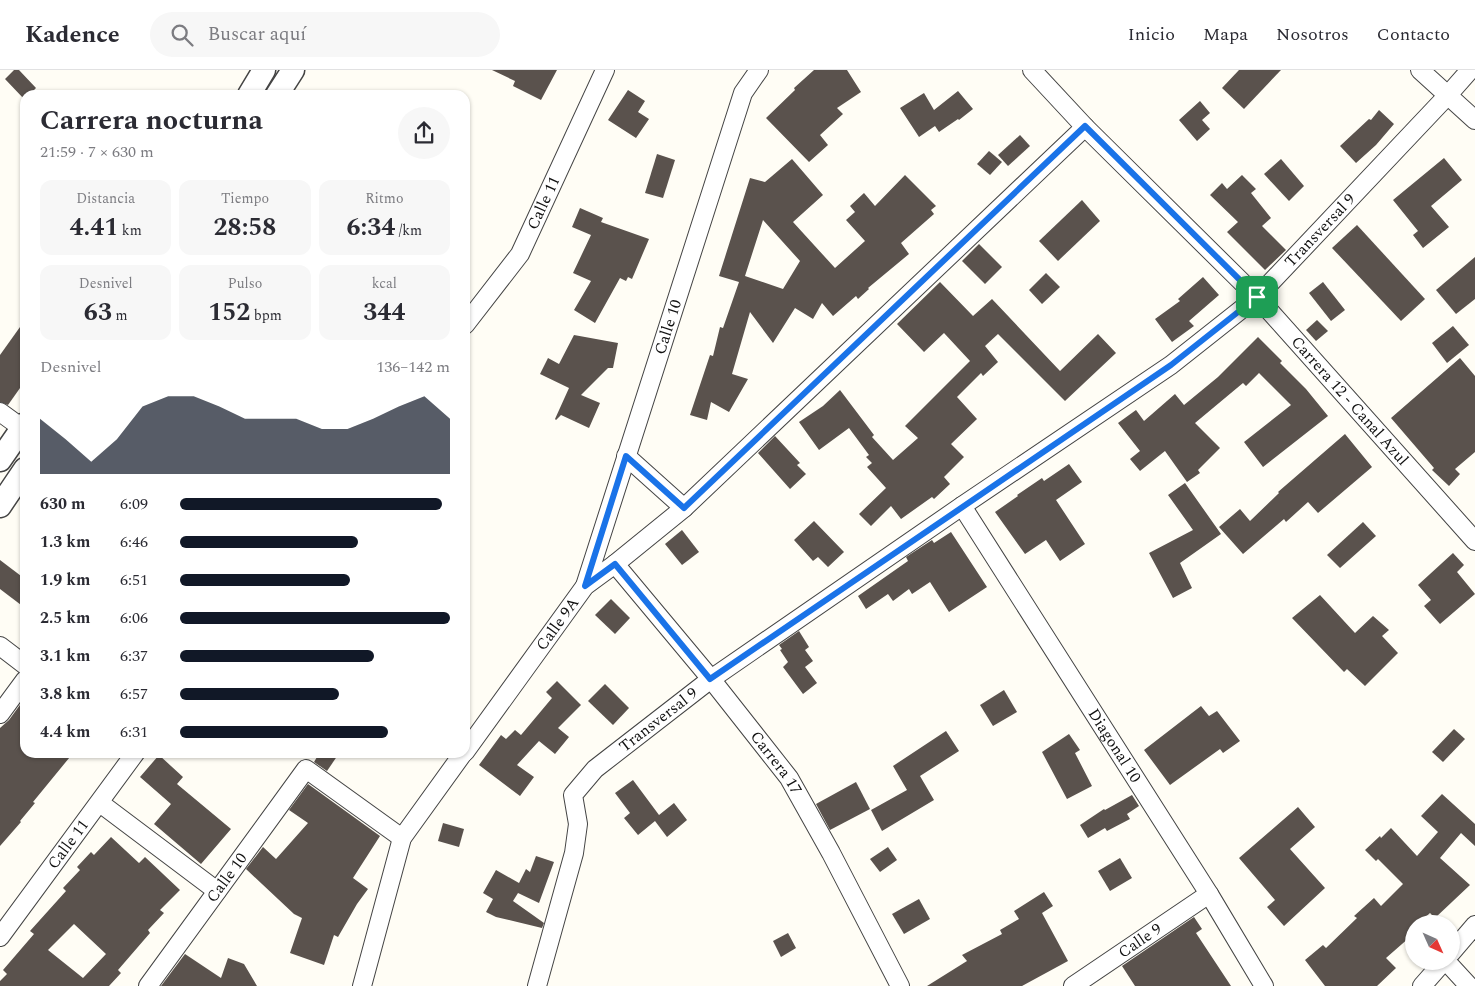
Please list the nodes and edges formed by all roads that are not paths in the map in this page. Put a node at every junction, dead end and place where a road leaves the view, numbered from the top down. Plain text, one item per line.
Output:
1 (264, 70) edge
2 (294, 70) edge
3 (605, 70) edge
4 (759, 70) edge
5 (1032, 70) edge
6 (1420, 70) edge
7 (1470, 72) edge
8 (252, 90) edge
9 (280, 90) edge
10 (1448, 95) junction
11 (1475, 120) edge
12 (1085, 126) junction
13 (1257, 297) junction
14 (470, 319) edge
15 (0, 412) edge
16 (20, 424) edge
17 (20, 432) edge
18 (626, 456) junction
19 (0, 460) edge
20 (20, 476) edge
21 (0, 506) edge
22 (962, 506) junction
23 (684, 508) junction
24 (1475, 541) edge
25 (615, 564) junction
26 (585, 586) junction
27 (0, 646) edge
28 (20, 661) edge
29 (710, 679) junction
30 (20, 687) edge
31 (0, 714) edge
32 (470, 745) edge
33 (132, 758) edge
34 (461, 758) edge
35 (100, 803) junction
36 (402, 838) junction
37 (217, 891) junction
38 (1209, 894) junction
39 (1475, 925) edge
40 (0, 937) edge
41 (1460, 942) edge
42 (1437, 970) edge
43 (1453, 970) edge
44 (148, 986) edge
45 (362, 986) edge
46 (537, 986) edge
47 (900, 986) edge
48 (1072, 986) edge
49 (1264, 986) edge
50 (1422, 986) edge
51 (1468, 986) edge

1 - 8 street
2 - 9 street
3 - 14 street, Calle 11
4 - 18 street, Calle 10
5 - 12 street, Carrera 12 - Canal Azul
6 - 10 street
7 - 10 street, Transversal 9
10 - 11 street
10 - 13 street, Transversal 9
12 - 13 street, Carrera 12 - Canal Azul
12 - 23 street, Calle 9A
13 - 22 street, Transversal 9
13 - 24 street, Carrera 12 - Canal Azul
15 - 16 street
17 - 19 street
18 - 23 street
18 - 26 street, Calle 10
20 - 21 street
22 - 29 street, Transversal 9
22 - 38 street, Diagonal 10
23 - 25 street, Calle 9A
25 - 26 street, Calle 9A
25 - 29 street, Carrera 17
26 - 32 street, Calle 9A
27 - 28 street
29 - 46 street, Transversal 9
29 - 47 street, Carrera 17
30 - 31 street
33 - 35 street, Calle 11
34 - 36 street, Calle 9A
35 - 37 street
35 - 40 street, Calle 11
36 - 37 street, Calle 10
36 - 45 street, Calle 9A
37 - 44 street, Calle 10
38 - 48 street, Calle 9
38 - 49 street, Diagonal 10
39 - 41 street
42 - 50 street
43 - 51 street

